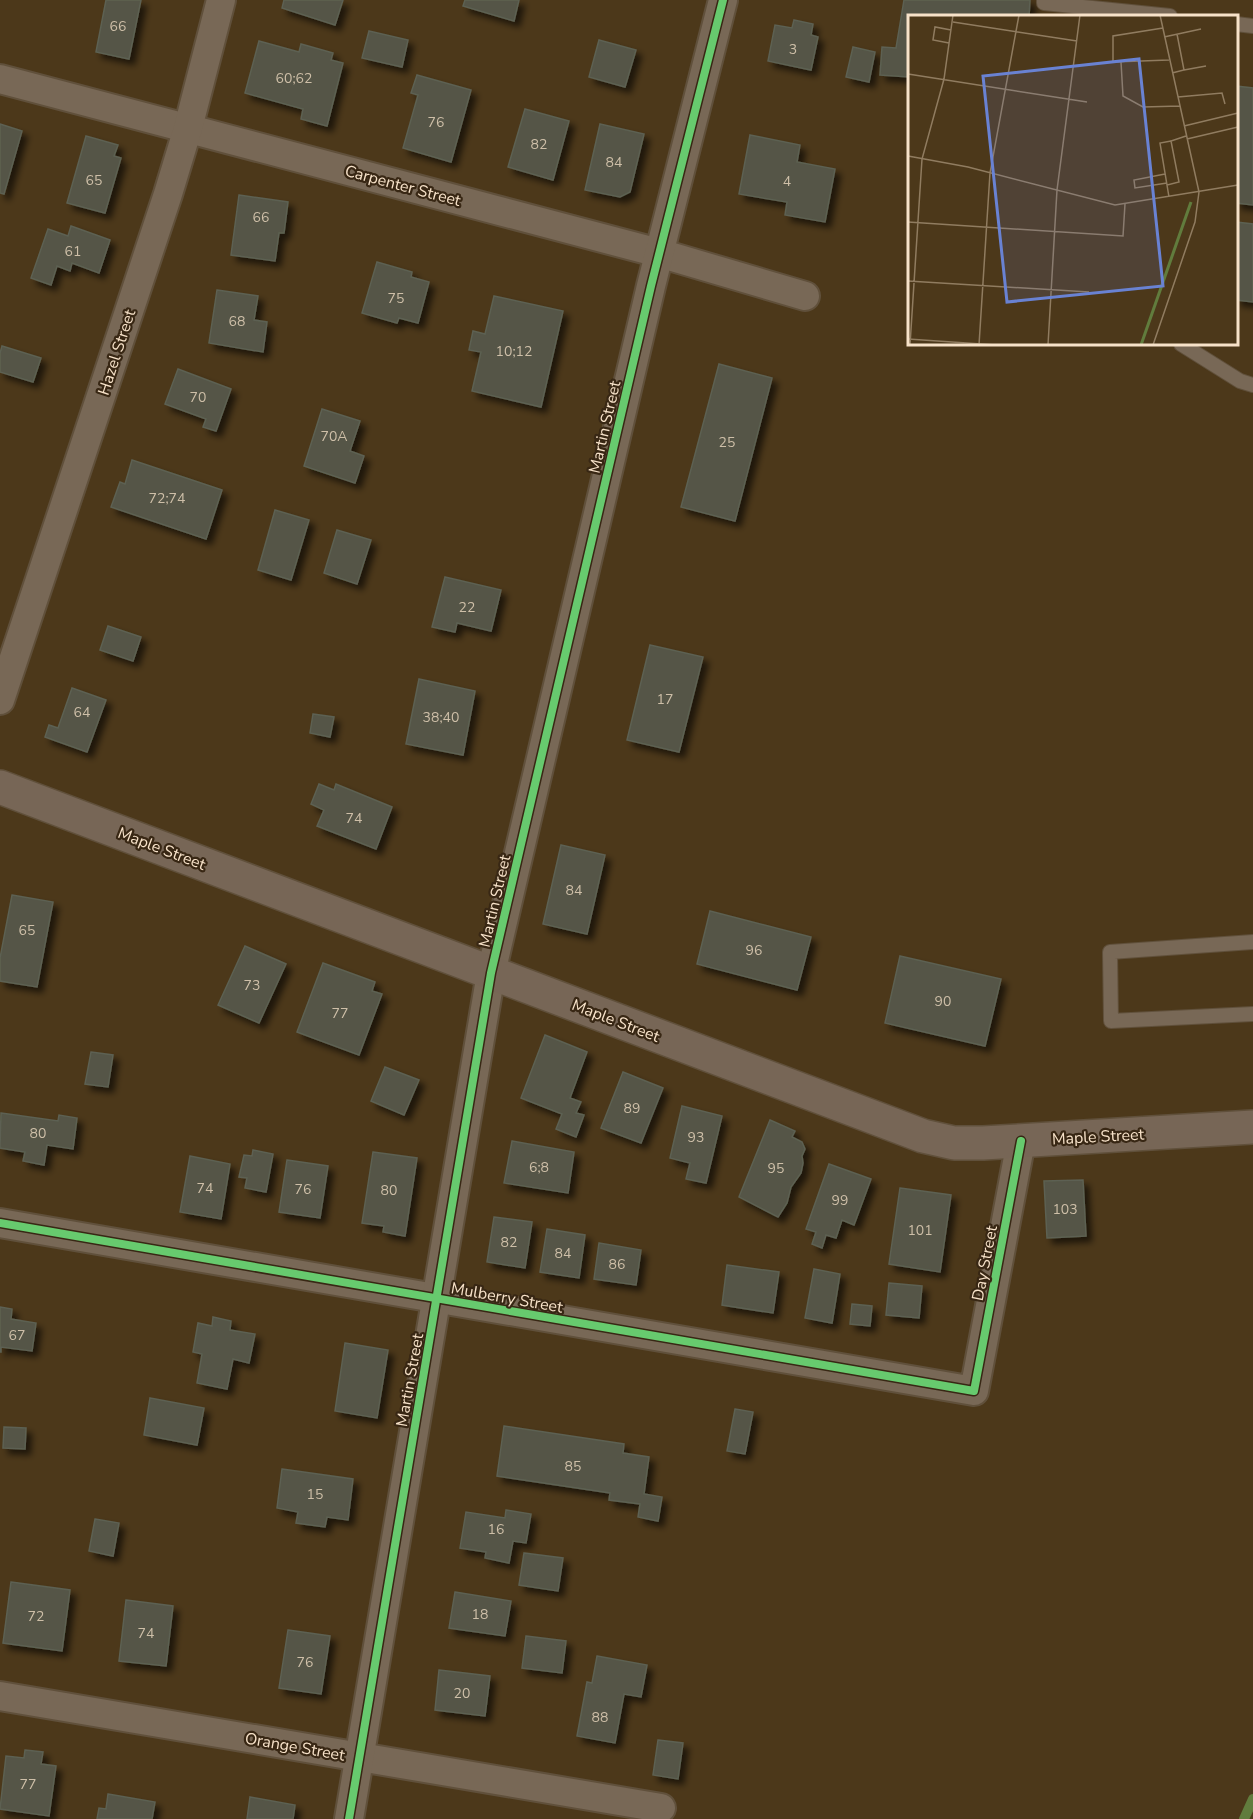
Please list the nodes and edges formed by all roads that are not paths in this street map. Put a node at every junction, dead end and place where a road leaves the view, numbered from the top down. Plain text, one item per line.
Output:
1 (220, 0) edge
2 (723, 0) edge
3 (1044, 0) edge
4 (1102, 13) edge
5 (1147, 15) edge
6 (1238, 24) edge
7 (1253, 26) edge
8 (0, 79) edge
9 (188, 128) junction
10 (659, 252) junction
11 (805, 296) dead end
12 (1183, 345) edge
13 (1253, 385) edge
14 (0, 700) edge
15 (0, 787) edge
16 (1253, 942) edge
17 (491, 973) junction
18 (1253, 1014) edge
19 (1253, 1127) edge
20 (1021, 1141) junction
21 (0, 1223) edge
22 (436, 1298) junction
23 (974, 1391) joint
24 (0, 1696) edge
25 (359, 1756) junction
26 (661, 1808) dead end
27 (349, 1819) edge

1 - 9 street, Hazel Street
2 - 10 street, Martin Street
3 - 4 lane
4 - 5 lane
6 - 7 lane
8 - 9 street, Carpenter Street
9 - 10 street, Carpenter Street
9 - 14 street, Hazel Street
10 - 11 street, Carpenter Street
10 - 17 street, Martin Street
12 - 13 lane
15 - 17 main road, Maple Street
16 - 18 lane
17 - 20 main road, Maple Street
17 - 22 street, Martin Street
19 - 20 main road, Maple Street
20 - 23 street, Day Street
21 - 22 street, Mulberry Street
22 - 23 street, Mulberry Street
22 - 25 street, Martin Street
24 - 25 street, Orange Street
25 - 26 street, Orange Street
25 - 27 street, Martin Street

